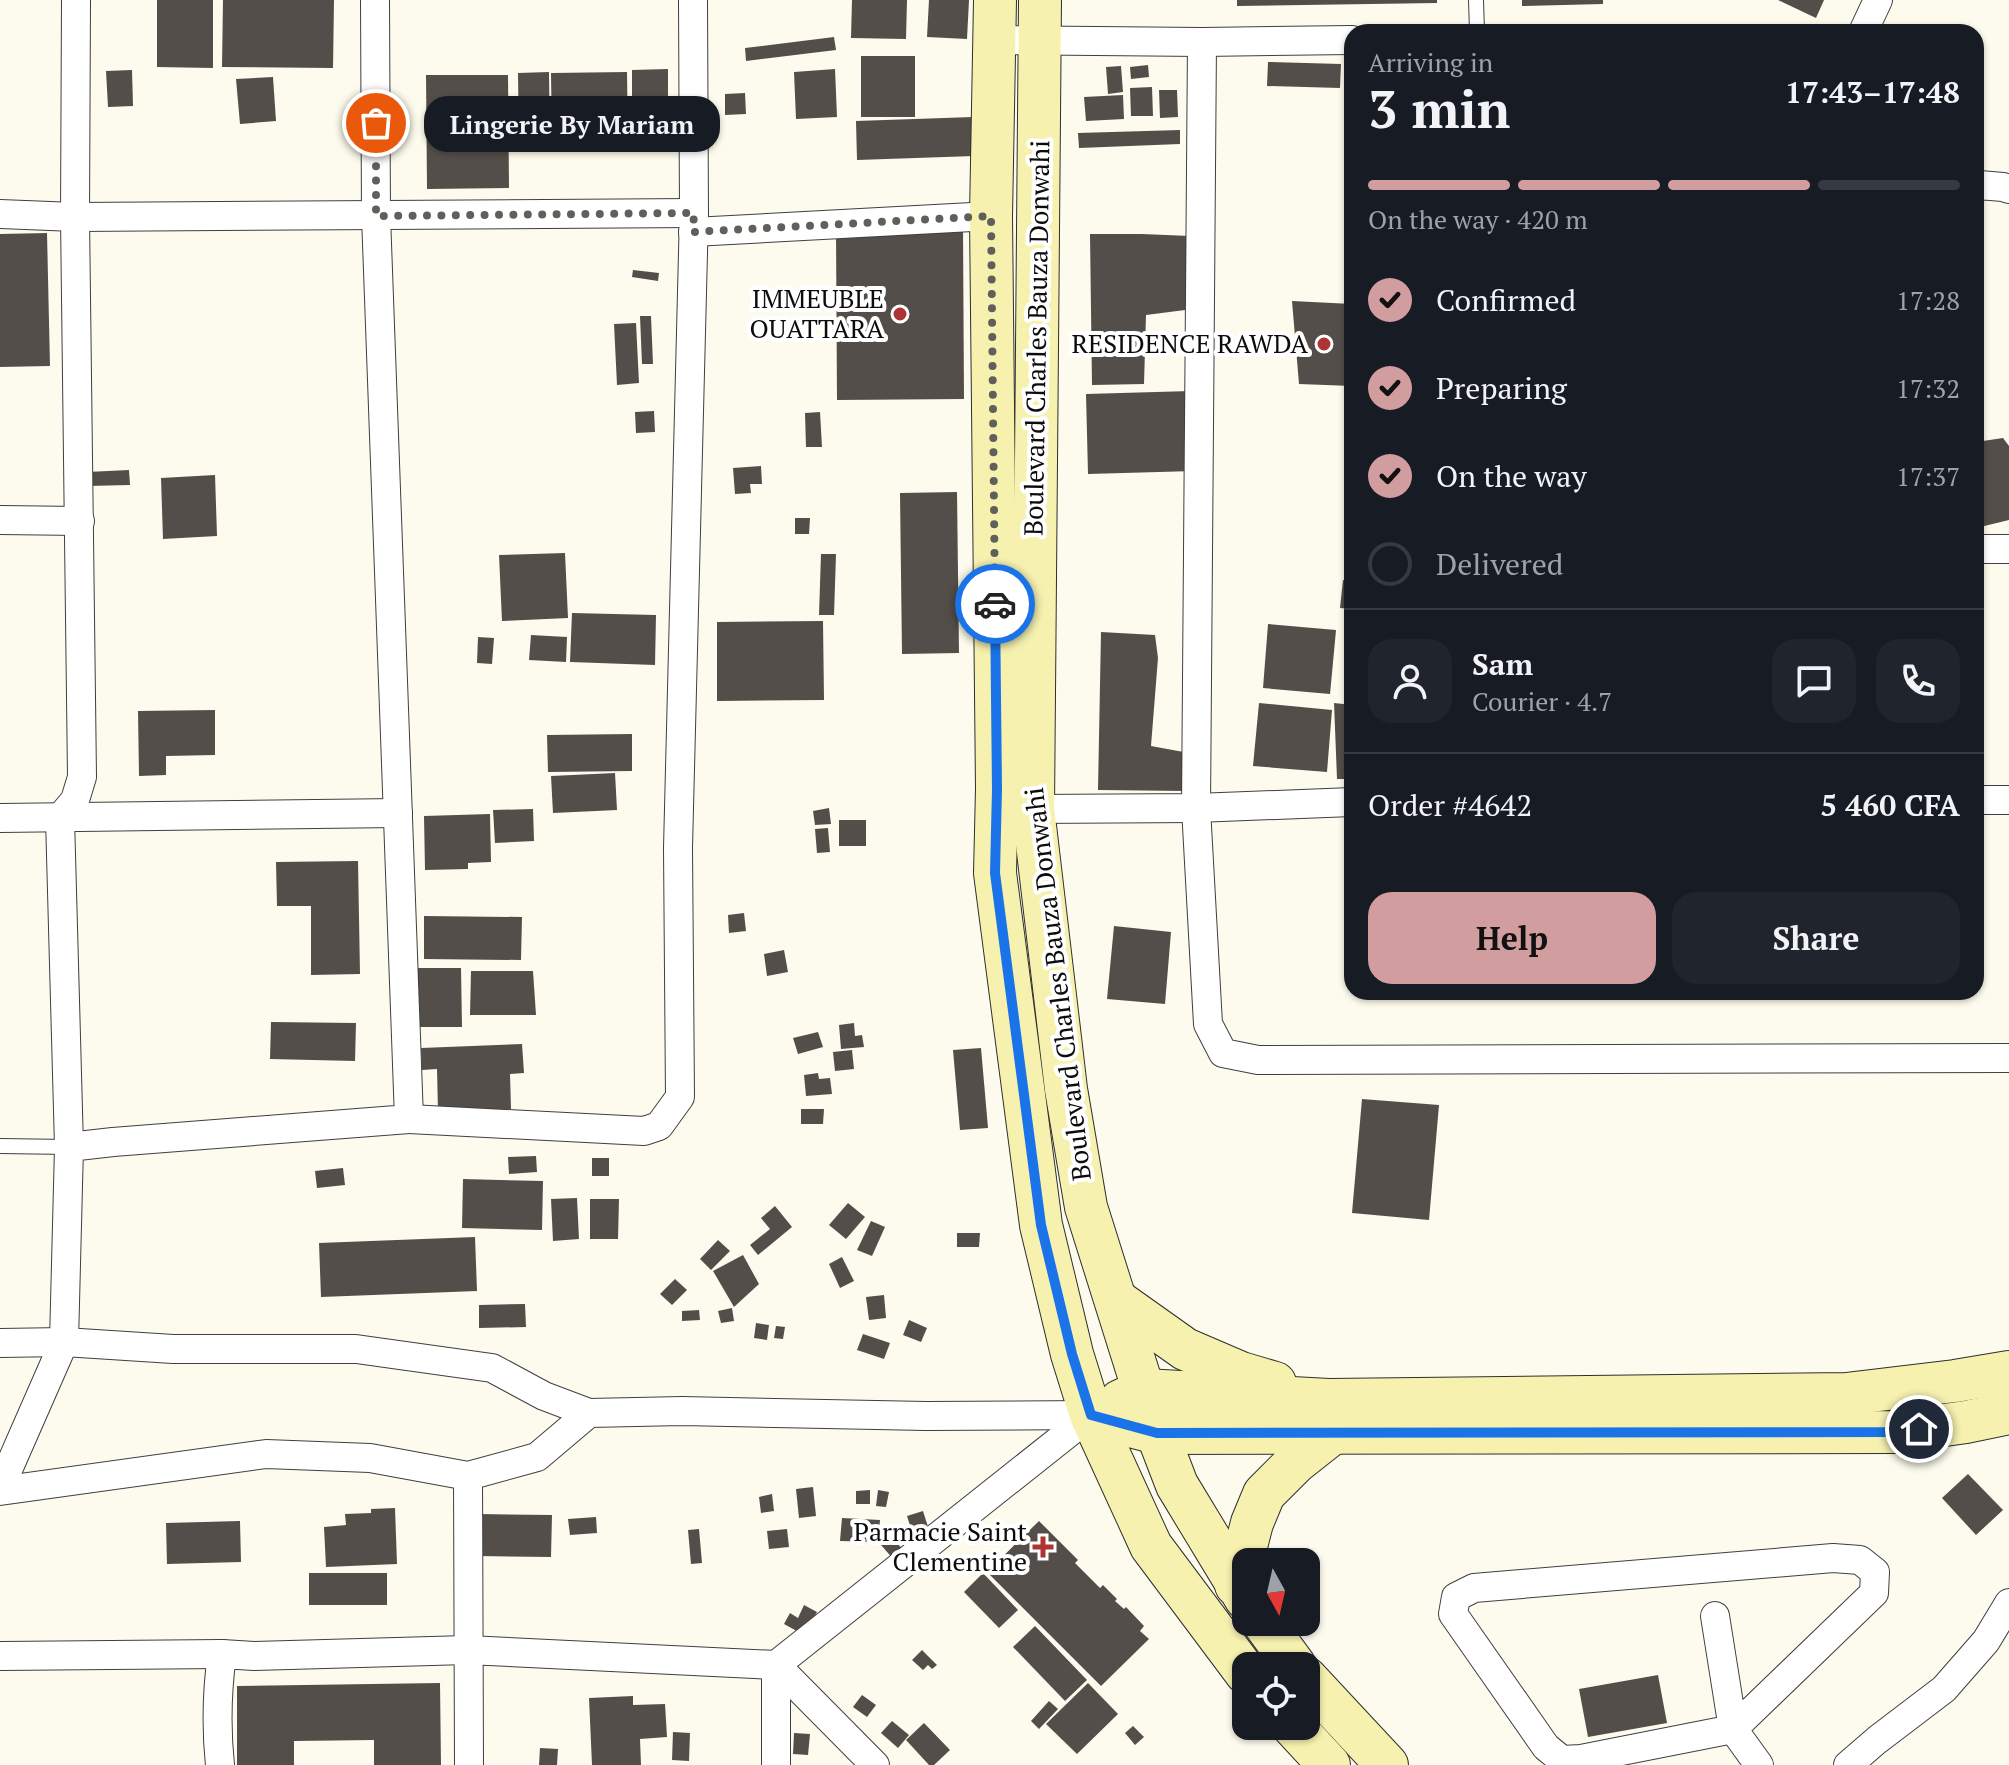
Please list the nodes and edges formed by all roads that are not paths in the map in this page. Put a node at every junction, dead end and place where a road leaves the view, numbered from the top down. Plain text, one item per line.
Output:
1 (76, 0) edge
2 (375, 0) edge
3 (693, 0) edge
4 (1476, 0) edge
5 (1878, 0) edge
6 (995, 20) edge
7 (1040, 20) edge
8 (1477, 24) edge
9 (1867, 24) edge
10 (1344, 40) edge
11 (1202, 42) junction
12 (1984, 185) edge
13 (2009, 189) edge
14 (0, 214) edge
15 (376, 216) junction
16 (991, 216) junction
17 (75, 217) junction
18 (694, 222) junction
19 (0, 520) edge
20 (80, 521) junction
21 (1984, 549) edge
22 (2009, 549) edge
23 (1984, 800) edge
24 (2009, 800) edge
25 (1344, 802) edge
26 (1196, 808) junction
27 (1033, 809) junction
28 (398, 813) junction
29 (0, 818) edge
30 (60, 818) junction
31 (2009, 1058) edge
32 (409, 1119) junction
33 (0, 1146) edge
34 (69, 1147) junction
35 (1116, 1300) junction
36 (64, 1342) junction
37 (0, 1343) edge
38 (2009, 1372) edge
39 (1144, 1390) junction
40 (589, 1413) junction
41 (2009, 1413) edge
42 (1091, 1415) junction
43 (1332, 1416) junction
44 (1157, 1433) junction
45 (468, 1476) junction
46 (0, 1490) edge
47 (1248, 1548) edge
48 (1232, 1577) edge
49 (2009, 1603) edge
50 (1715, 1616) dead end
51 (467, 1650) junction
52 (222, 1654) junction
53 (1232, 1654) edge
54 (0, 1656) edge
55 (776, 1665) junction
56 (1320, 1693) edge
57 (1733, 1729) junction
58 (1306, 1740) edge
59 (220, 1765) edge
60 (469, 1765) edge
61 (776, 1765) edge
62 (875, 1765) edge
63 (1329, 1765) edge
64 (1387, 1765) edge
65 (1759, 1765) edge
66 (1848, 1765) edge

1 - 17 street
2 - 15 street
3 - 18 street
4 - 8 lane
5 - 9 street
6 - 7 street
6 - 16 main road, Boulevard Charles Bauza Donwahi
7 - 11 street
7 - 27 main road, Boulevard Charles Bauza Donwahi
10 - 11 street
11 - 26 street
12 - 13 street
14 - 17 street
15 - 17 street
15 - 18 street
15 - 28 street
16 - 18 street
16 - 42 main road, Boulevard Charles Bauza Donwahi
17 - 20 street
18 - 32 street
19 - 20 street
20 - 30 street
21 - 22 street
23 - 24 street
25 - 26 street
26 - 27 street
26 - 31 street
27 - 35 main road, Boulevard Charles Bauza Donwahi
28 - 30 street
28 - 32 street
29 - 30 street
30 - 34 street
32 - 34 street
33 - 34 lane
34 - 36 street
35 - 39 main road, Boulevard Charles Bauza Donwahi
35 - 43 main road
36 - 37 street
36 - 40 street
36 - 46 street
38 - 43 main road
39 - 42 main road
39 - 43 main road
39 - 44 main road, Boulevard Charles Bauza Donwahi
40 - 42 street
40 - 45 street
41 - 43 main road
42 - 44 main road
42 - 53 main road, Boulevard Charles Bauza Donwahi
42 - 55 street
43 - 44 main road
43 - 47 main road
44 - 48 main road, Boulevard Charles Bauza Donwahi
45 - 46 street
45 - 51 street
49 - 66 street
50 - 57 street
51 - 52 street
51 - 55 street
51 - 60 street
52 - 54 street
52 - 59 street
55 - 61 street
55 - 62 street
56 - 64 main road
57 - 57 street
57 - 65 street
58 - 63 main road

